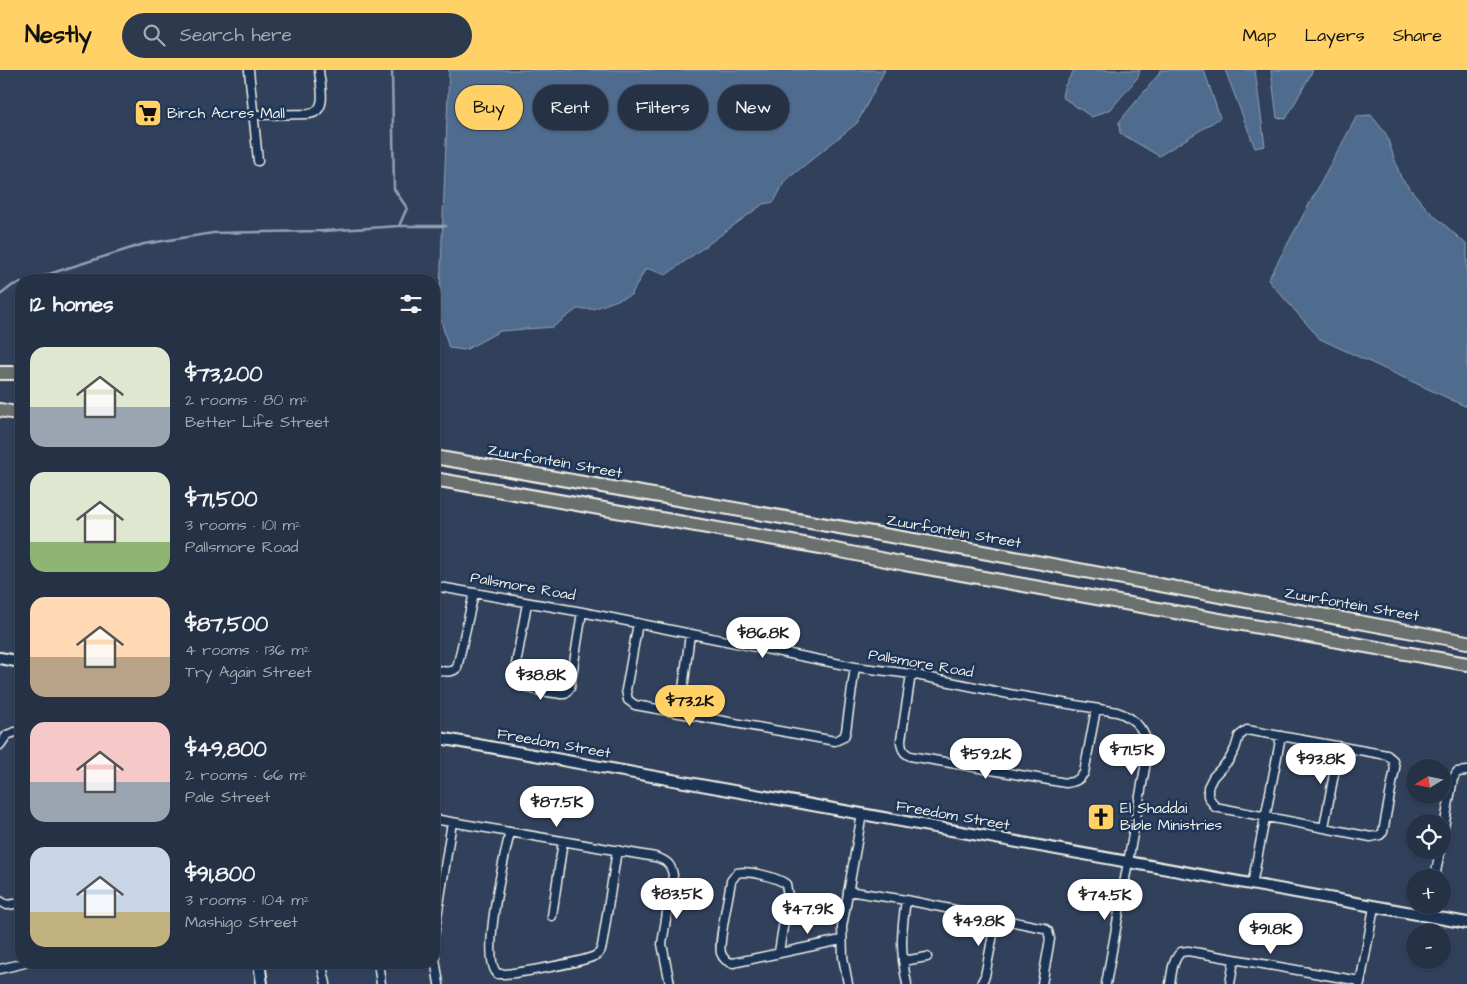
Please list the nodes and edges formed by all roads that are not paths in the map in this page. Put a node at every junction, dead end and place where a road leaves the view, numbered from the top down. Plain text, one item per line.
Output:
1 (249, 70) edge
2 (319, 70) edge
3 (254, 115) junction
4 (258, 161) dead end
5 (0, 373) edge
6 (15, 373) edge
7 (0, 410) edge
8 (15, 413) edge
9 (440, 457) edge
10 (440, 480) edge
11 (440, 587) edge
12 (474, 593) junction
13 (527, 603) junction
14 (582, 612) junction
15 (638, 623) junction
16 (690, 634) junction
17 (1467, 642) edge
18 (0, 658) edge
19 (15, 661) edge
20 (1467, 664) edge
21 (854, 667) junction
22 (440, 670) edge
23 (911, 674) junction
24 (1096, 710) junction
25 (680, 713) junction
26 (15, 733) edge
27 (1280, 736) junction
28 (440, 738) edge
29 (0, 745) edge
30 (1339, 747) junction
31 (1467, 771) edge
32 (862, 814) junction
33 (1446, 814) edge
34 (1265, 816) junction
35 (440, 820) edge
36 (452, 822) junction
37 (1324, 827) junction
38 (510, 832) junction
39 (563, 841) junction
40 (617, 850) junction
41 (1129, 862) junction
42 (442, 882) joint
43 (1252, 885) junction
44 (848, 891) junction
45 (440, 896) edge
46 (906, 900) junction
47 (0, 901) edge
48 (15, 904) edge
49 (1374, 907) junction
50 (1406, 909) edge
51 (1441, 914) edge
52 (552, 916) dead end
53 (996, 919) junction
54 (1467, 923) edge
55 (841, 940) junction
56 (779, 952) junction
57 (928, 957) dead end
58 (1234, 960) junction
59 (903, 961) junction
60 (15, 965) edge
61 (0, 968) edge
62 (259, 969) edge
63 (323, 969) edge
64 (379, 969) edge
65 (437, 969) edge
66 (1360, 983) edge
67 (262, 984) edge
68 (326, 984) edge
69 (381, 984) edge
70 (439, 984) edge
71 (670, 984) edge
72 (848, 984) edge
73 (907, 984) edge
74 (981, 984) edge
75 (1042, 984) edge
76 (1106, 984) edge
77 (1170, 984) edge
78 (1230, 984) edge

1 - 3 street
2 - 3 street
3 - 4 street
5 - 6 main road
7 - 8 main road
9 - 17 main road, Zuurfontein Street
10 - 20 main road
11 - 12 street, Pallsmore Road
12 - 13 street, Pallsmore Road
12 - 22 street
13 - 14 street, Pallsmore Road
13 - 14 street
14 - 15 street, Pallsmore Road
15 - 16 street, Pallsmore Road
15 - 25 street
16 - 21 street, Pallsmore Road
16 - 25 street
18 - 19 street
21 - 23 street, Pallsmore Road
21 - 25 street
23 - 24 street, Pallsmore Road
23 - 24 street
24 - 41 street, Pallsmore Road
26 - 29 street
27 - 30 street
27 - 34 street
27 - 34 street
28 - 32 street, Freedom Street
30 - 37 street
30 - 37 street
31 - 33 street
32 - 41 street, Freedom Street
32 - 44 street
34 - 37 street
34 - 43 street
35 - 36 street
36 - 38 street
36 - 42 street
38 - 39 street
38 - 40 street
39 - 40 street
39 - 52 street
40 - 71 street
41 - 43 street, Freedom Street
41 - 76 street, Pallsmore Road
42 - 45 street
43 - 49 street, Freedom Street
44 - 46 street
44 - 55 street
46 - 53 street
46 - 59 street
47 - 48 street
49 - 50 street, Freedom Street
49 - 66 street
51 - 54 street, Freedom Street
53 - 74 street
53 - 75 street
55 - 56 street
55 - 72 street
56 - 56 street
57 - 59 street
58 - 66 street
58 - 77 street
58 - 78 street
59 - 73 street
60 - 61 street
62 - 67 street
63 - 68 street
64 - 69 street
65 - 70 street

